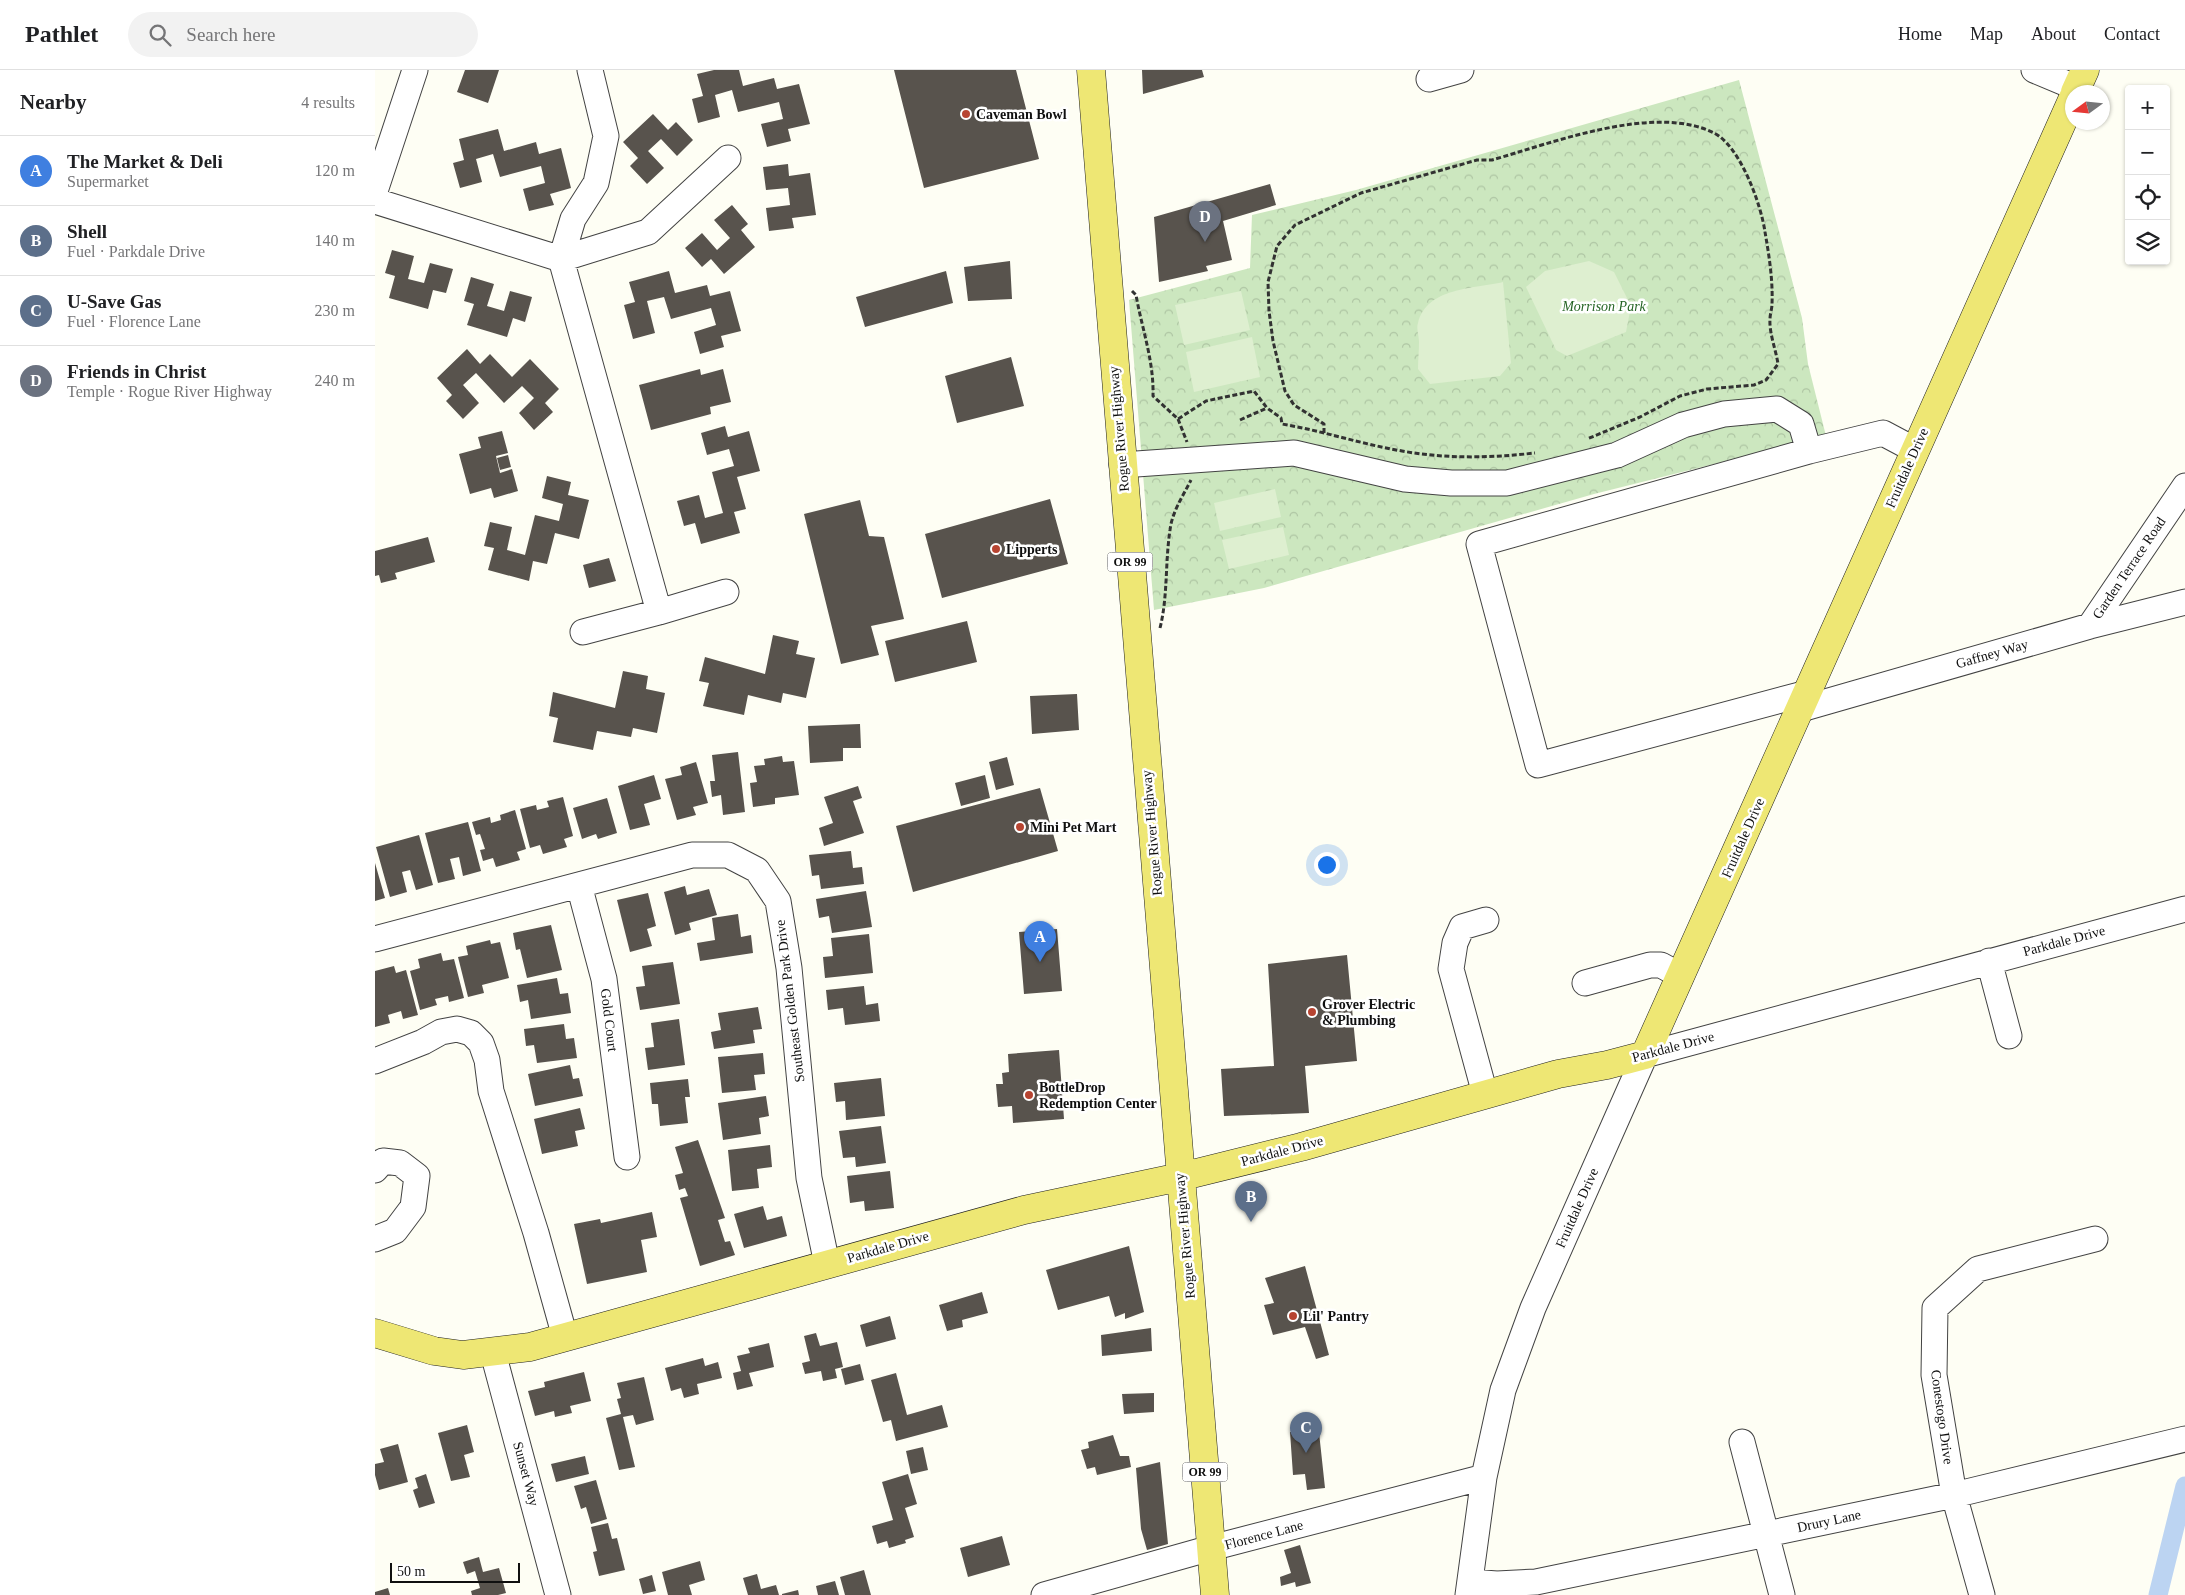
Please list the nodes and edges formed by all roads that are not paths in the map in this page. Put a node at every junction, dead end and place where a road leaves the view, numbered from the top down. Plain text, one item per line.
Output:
1 (415, 70) edge
2 (590, 70) edge
3 (1091, 70) edge
4 (1461, 70) edge
5 (2034, 70) edge
6 (1429, 79) dead end
7 (2072, 85) edge
8 (2065, 114) edge
9 (728, 158) dead end
10 (375, 191) edge
11 (375, 201) edge
12 (561, 259) junction
13 (1915, 450) junction
14 (1809, 451) junction
15 (1122, 465) junction
16 (2185, 486) edge
17 (726, 592) dead end
18 (2185, 602) edge
19 (659, 612) junction
20 (2091, 626) junction
21 (583, 632) dead end
22 (1804, 701) junction
23 (579, 885) junction
24 (2185, 909) edge
25 (1486, 920) dead end
26 (375, 939) edge
27 (1989, 961) junction
28 (1681, 976) junction
29 (1585, 983) dead end
30 (2009, 1036) dead end
31 (1645, 1055) junction
32 (375, 1061) edge
33 (1485, 1094) junction
34 (627, 1156) dead end
35 (375, 1170) edge
36 (1180, 1177) junction
37 (2095, 1238) dead end
38 (375, 1239) edge
39 (827, 1264) junction
40 (375, 1333) edge
41 (565, 1337) junction
42 (493, 1353) junction
43 (2181, 1440) edge
44 (1742, 1442) dead end
45 (1484, 1477) junction
46 (1954, 1495) junction
47 (1765, 1534) junction
48 (1211, 1548) junction
49 (1469, 1589) edge
50 (558, 1595) edge
51 (1044, 1595) edge
52 (1215, 1595) edge
53 (1782, 1595) edge
54 (1982, 1595) edge

1 - 10 street
2 - 12 street
3 - 15 main road, Rogue River Highway / OR 99
4 - 6 street
5 - 7 street
8 - 13 main road, Fruitdale Drive
9 - 12 street
11 - 12 street
12 - 19 street
13 - 14 street
13 - 22 main road, Fruitdale Drive
14 - 15 street
14 - 22 street, Gaffney Way
15 - 36 main road, Rogue River Highway / OR 99
16 - 20 street, Garden Terrace Road
17 - 19 street
18 - 20 street, Gaffney Way
19 - 21 street
20 - 22 street, Gaffney Way
22 - 28 main road, Fruitdale Drive
23 - 26 street, Southeast Golden Park Drive
23 - 34 street, Gold Court
23 - 39 street, Southeast Golden Park Drive
24 - 27 street, Parkdale Drive
25 - 33 street
27 - 30 street
27 - 31 street, Parkdale Drive
28 - 29 street
28 - 31 main road, Fruitdale Drive
31 - 33 main road, Parkdale Drive
31 - 45 street, Fruitdale Drive
32 - 41 street
33 - 36 main road, Parkdale Drive
35 - 38 street
36 - 39 main road, Parkdale Drive
36 - 48 main road, Rogue River Highway / OR 99
37 - 46 street, Conestogo Drive
39 - 41 main road, Parkdale Drive
40 - 42 main road, Parkdale Drive
41 - 42 main road, Parkdale Drive
42 - 50 street, Sunset Way
43 - 46 street, Drury Lane
44 - 47 street
45 - 48 street, Florence Lane
45 - 49 street, Fruitdale Drive
46 - 47 street, Drury Lane
46 - 54 street, Conestogo Drive
47 - 49 street, Drury Lane
47 - 53 street
48 - 51 street, Florence Lane
48 - 52 main road, Rogue River Highway / OR 99

